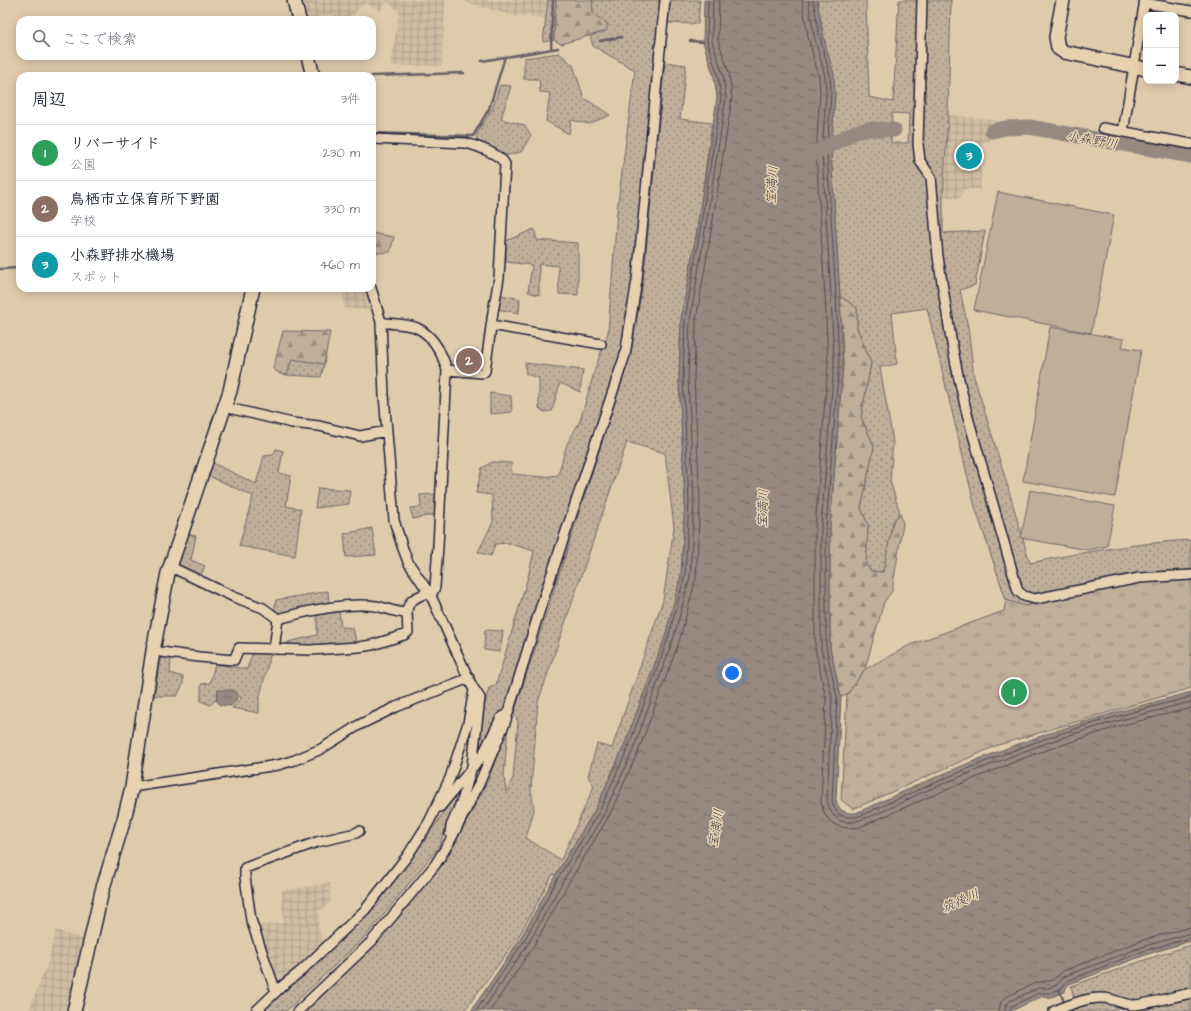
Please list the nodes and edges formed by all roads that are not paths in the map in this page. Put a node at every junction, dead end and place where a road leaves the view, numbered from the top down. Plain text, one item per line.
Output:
1 (294, 0) edge
2 (665, 0) edge
3 (922, 0) edge
4 (1063, 0) edge
5 (1145, 1) edge
6 (1191, 11) edge
7 (298, 16) edge
8 (309, 60) edge
9 (1140, 68) edge
10 (312, 72) edge
11 (1179, 75) edge
12 (1191, 77) edge
13 (1103, 128) dead end
14 (1123, 132) junction
15 (376, 139) edge
16 (1191, 144) edge
17 (251, 292) edge
18 (371, 292) edge
19 (381, 322) junction
20 (491, 325) junction
21 (601, 344) dead end
22 (447, 370) junction
23 (224, 407) junction
24 (387, 431) junction
25 (171, 567) junction
26 (1191, 575) edge
27 (430, 594) junction
28 (407, 613) junction
29 (278, 619) junction
30 (274, 649) junction
31 (153, 651) junction
32 (469, 678) junction
33 (474, 690) junction
34 (508, 714) junction
35 (472, 766) junction
36 (132, 787) junction
37 (429, 822) junction
38 (359, 831) dead end
39 (450, 841) junction
40 (276, 992) junction
41 (1191, 993) edge
42 (1123, 1007) edge
43 (74, 1011) edge
44 (256, 1011) edge
45 (298, 1011) edge
46 (1054, 1011) edge

1 - 7 street
2 - 34 street
3 - 26 street
4 - 9 street
5 - 6 street
5 - 9 street
8 - 10 street
9 - 14 street
11 - 12 street
13 - 14 street
14 - 16 street
15 - 20 street
17 - 23 street
18 - 19 street
19 - 22 street
19 - 24 street
20 - 21 street
20 - 22 street
22 - 27 street
23 - 24 street
23 - 25 street
24 - 27 street
25 - 29 street
25 - 31 street
27 - 28 street
27 - 32 street
28 - 29 street
28 - 30 street
29 - 30 street
30 - 31 street
31 - 36 street
32 - 33 street
32 - 36 street
33 - 35 street
33 - 37 street
34 - 35 street
34 - 39 street
35 - 37 street
35 - 39 street
36 - 43 street
37 - 40 street
38 - 40 street
39 - 45 street
40 - 44 street
41 - 42 street
42 - 46 street

